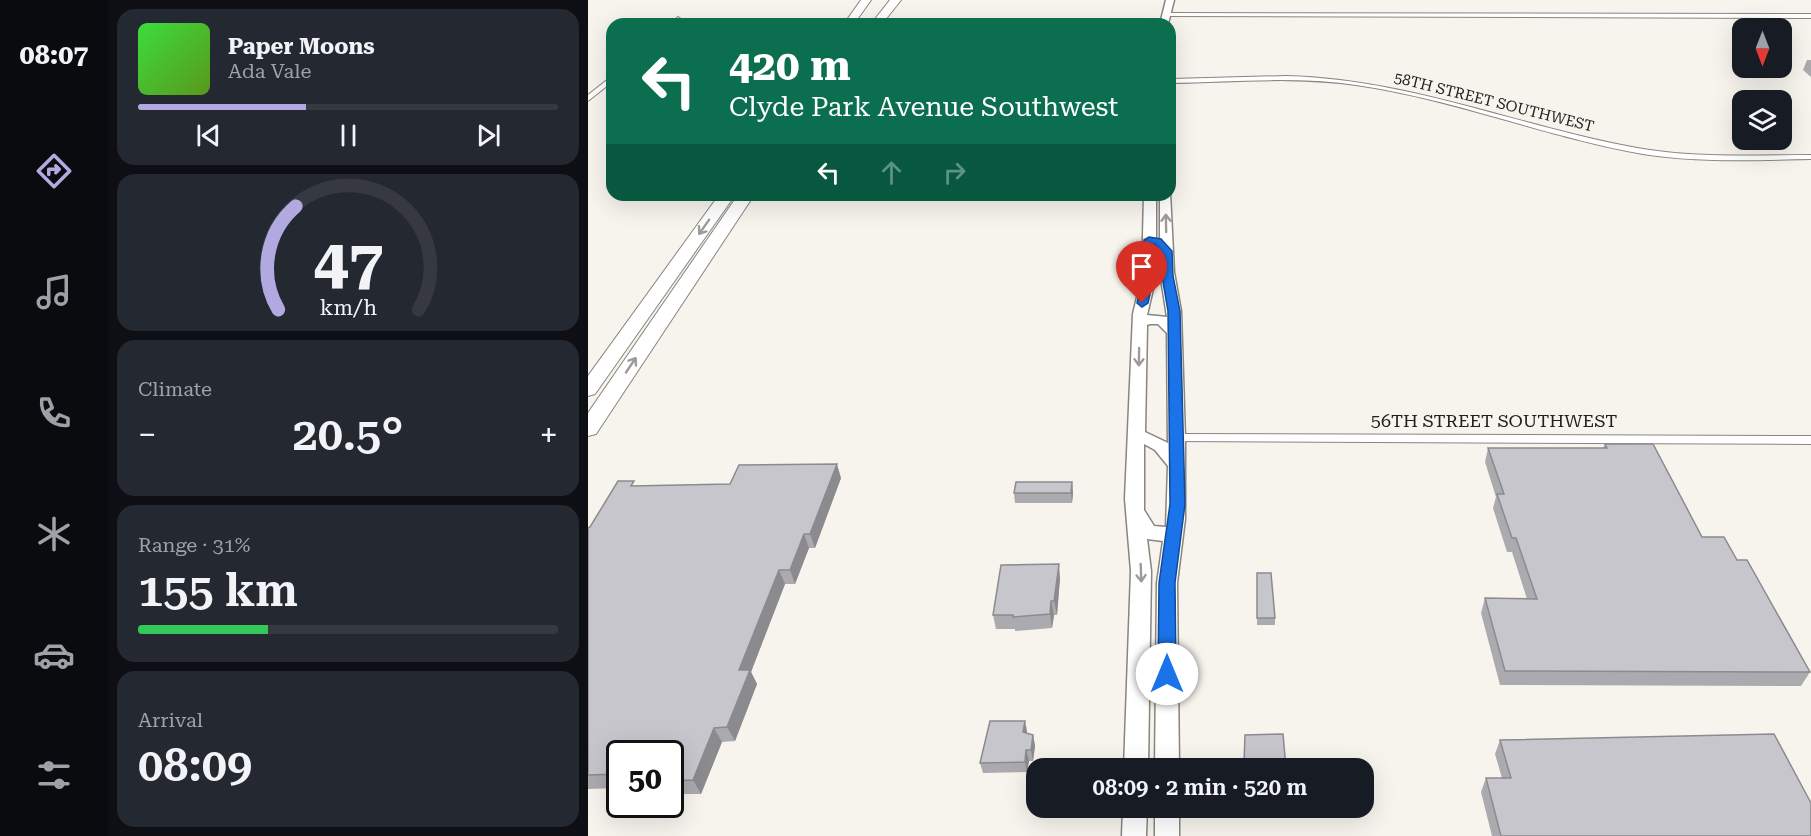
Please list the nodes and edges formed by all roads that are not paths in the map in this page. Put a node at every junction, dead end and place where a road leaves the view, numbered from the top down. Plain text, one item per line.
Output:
1 (866, 0) edge
2 (879, 0) edge
3 (891, 0) edge
4 (896, 0) edge
5 (1170, 0) edge
6 (1811, 16) edge
7 (853, 18) edge
8 (867, 18) edge
9 (879, 18) edge
10 (880, 18) edge
11 (1166, 18) edge
12 (1176, 20) edge
13 (1176, 81) edge
14 (606, 83) edge
15 (588, 99) edge
16 (1811, 157) edge
17 (737, 201) edge
18 (738, 201) edge
19 (1150, 201) edge
20 (1166, 201) edge
21 (1149, 240) junction
22 (1167, 251) junction
23 (682, 258) junction
24 (1140, 323) junction
25 (1175, 332) junction
26 (588, 371) edge
27 (588, 390) edge
28 (593, 422) edge
29 (588, 437) edge
30 (1137, 437) junction
31 (1177, 438) junction
32 (1811, 440) edge
33 (1177, 466) junction
34 (1134, 505) junction
35 (1175, 531) junction
36 (1136, 758) edge
37 (1167, 758) edge
38 (1135, 818) edge
39 (1167, 818) edge
40 (1134, 836) edge
41 (1167, 836) edge

1 - 7 highway
2 - 8 highway
3 - 9 highway
4 - 10 highway
5 - 11 main road
6 - 12 street
13 - 16 street, 58TH STREET SOUTHWEST
14 - 15 street
17 -> 23 highway
28 -> 18 highway
19 - 21 main road
22 -> 20 main road
21 - 22 main road
21 - 24 main road
22 - 25 main road
23 - 26 highway
23 - 27 highway
24 - 25 main road
24 -> 30 main road
25 - 31 main road
28 - 29 highway
30 - 33 main road
30 - 34 main road
31 - 32 street, 56TH STREET SOUTHWEST
31 - 33 main road
33 - 35 main road
34 - 35 main road
34 -> 36 main road
35 - 37 main road
38 - 40 main road
39 - 41 main road

